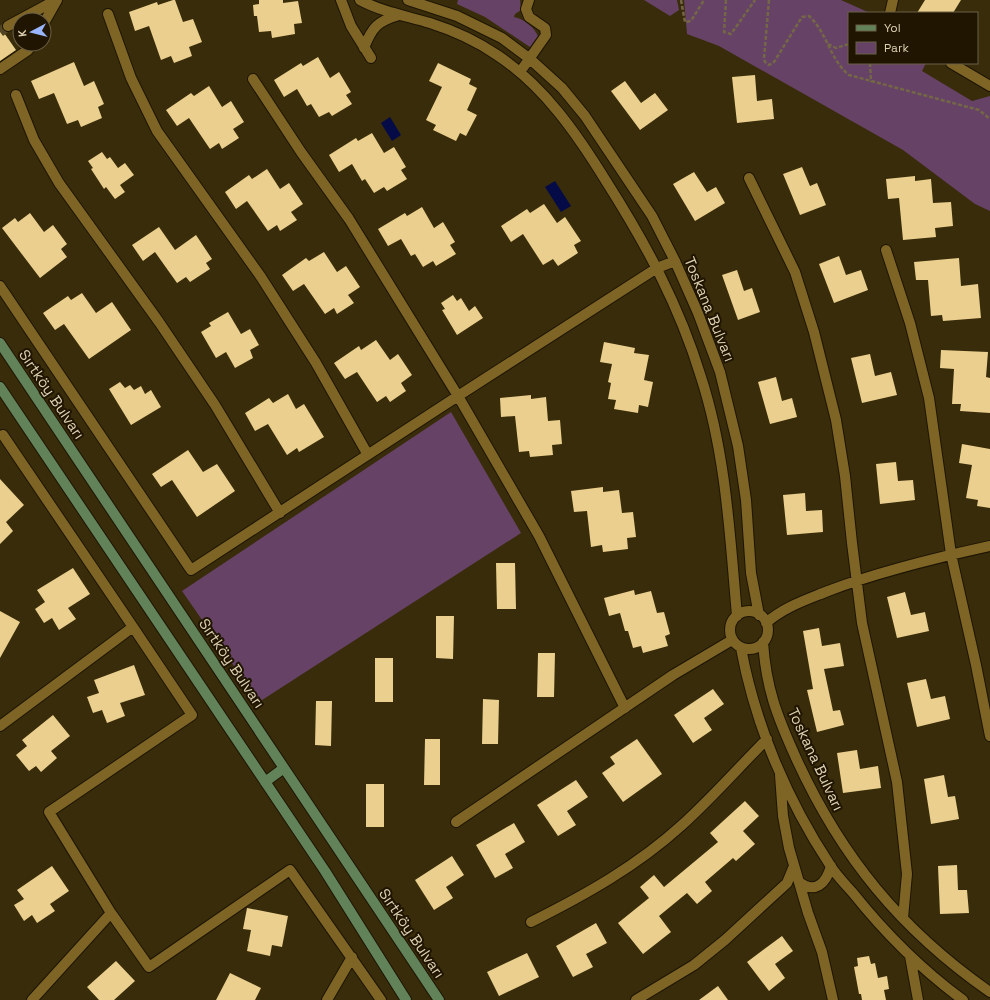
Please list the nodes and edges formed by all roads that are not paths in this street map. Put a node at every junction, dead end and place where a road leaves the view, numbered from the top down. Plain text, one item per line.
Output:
1 (56, 0) edge
2 (341, 0) edge
3 (360, 0) edge
4 (408, 0) edge
5 (529, 0) edge
6 (893, 0) edge
7 (50, 12) edge
8 (890, 12) edge
9 (108, 14) dead end
10 (399, 15) junction
11 (8, 26) tunnel mouth
12 (364, 48) junction
13 (25, 52) edge
14 (371, 58) dead end
15 (530, 59) junction
16 (954, 64) edge
17 (0, 69) edge
18 (520, 72) junction
19 (253, 79) dead end
20 (990, 86) edge
21 (16, 95) dead end
22 (749, 178) dead end
23 (886, 250) dead end
24 (675, 261) junction
25 (658, 268) junction
26 (0, 286) edge
27 (0, 343) edge
28 (0, 388) edge
29 (458, 396) junction
30 (1, 434) edge
31 (368, 455) junction
32 (280, 513) junction
33 (990, 546) edge
34 (951, 554) junction
35 (856, 581) junction
36 (737, 616) junction
37 (763, 619) junction
38 (133, 627) junction
39 (732, 640) junction
40 (763, 642) junction
41 (741, 648) junction
42 (625, 708) junction
43 (0, 726) edge
44 (990, 736) edge
45 (767, 739) junction
46 (284, 768) junction
47 (780, 769) junction
48 (265, 782) junction
49 (456, 822) dead end
50 (794, 866) junction
51 (831, 866) junction
52 (799, 882) junction
53 (111, 913) junction
54 (903, 918) junction
55 (531, 922) dead end
56 (910, 956) junction
57 (352, 957) junction
58 (990, 992) edge
59 (32, 1000) edge
60 (327, 1000) edge
61 (381, 1000) edge
62 (406, 1000) edge
63 (439, 1000) edge
64 (636, 1000) edge
65 (833, 1000) edge
66 (918, 1000) edge
67 (963, 1000) edge

1 - 7 street
1 - 11 street
2 - 12 street
3 - 10 street, Toskana Bulvarı
4 - 15 street, Toskana Bulvarı
5 - 15 street
6 - 8 street
9 - 31 street
10 - 12 street
10 - 18 street, Toskana Bulvarı
12 - 14 street
13 - 17 street
15 - 18 street
15 - 24 street, Toskana Bulvarı
16 - 20 street
18 - 25 street, Toskana Bulvarı
19 - 29 street
21 - 32 street
22 - 35 street
23 - 34 street
24 - 25 street
24 - 37 street, Toskana Bulvarı
25 - 29 street
25 - 36 street, Toskana Bulvarı
26 - 32 street
27 - 46 main road, Sırtköy Bulvarı
28 - 48 main road
29 - 31 street
29 - 42 street
30 - 38 street
31 - 32 street
33 - 34 street
34 - 35 street
34 - 44 street
35 - 37 street
35 - 54 street
36 - 37 street
36 - 39 street, Toskana Bulvarı
37 - 40 street, Toskana Bulvarı
38 - 43 street
38 - 53 street
39 - 41 street
39 - 42 street
40 - 41 street
40 - 54 street, Toskana Bulvarı
41 - 45 street
42 - 49 street
45 - 47 street
45 - 55 street
46 - 48 main road
46 - 63 main road, Sırtköy Bulvarı
47 - 50 street
47 - 51 street
48 - 62 main road
50 - 52 street
50 - 64 street
51 - 52 street
51 - 56 street
52 - 65 street
53 - 57 street
53 - 59 street
54 - 58 street, Toskana Bulvarı
56 - 66 street
56 - 67 street
57 - 60 street
57 - 61 street

